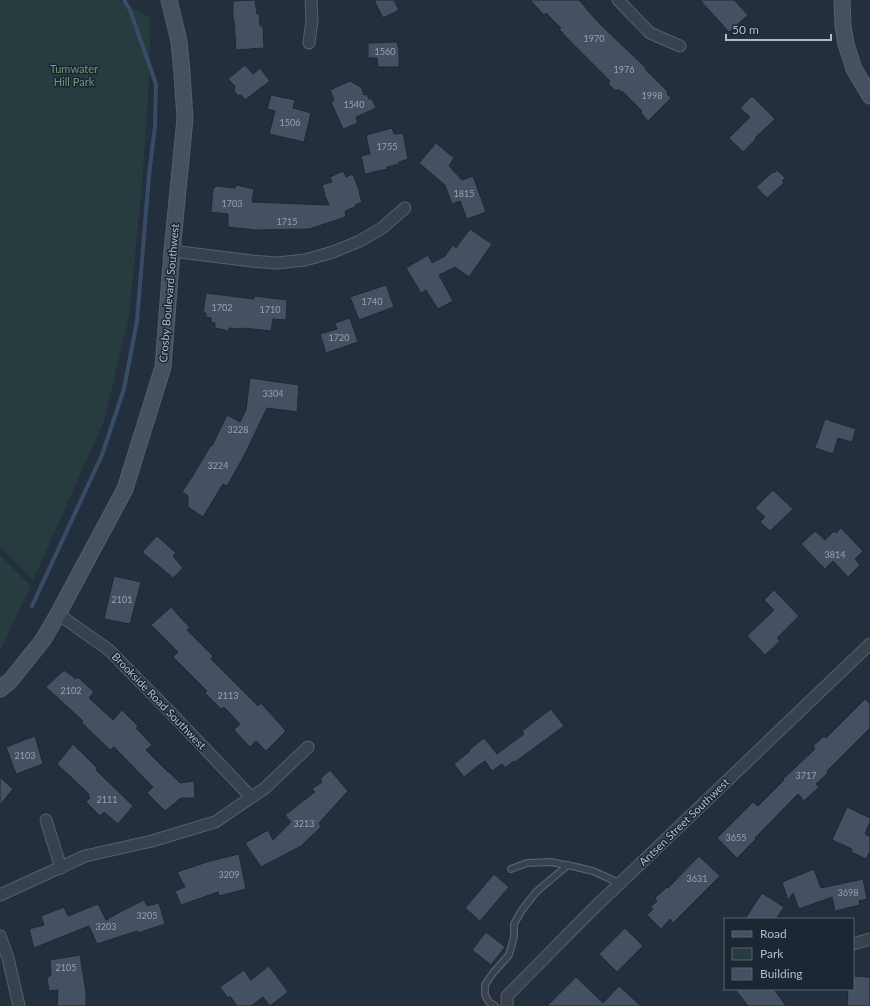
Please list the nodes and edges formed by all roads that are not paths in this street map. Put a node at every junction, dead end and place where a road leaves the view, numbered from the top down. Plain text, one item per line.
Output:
1 (169, 0) edge
2 (311, 0) edge
3 (618, 0) edge
4 (842, 0) edge
5 (309, 44) dead end
6 (680, 46) dead end
7 (870, 96) edge
8 (405, 208) dead end
9 (172, 251) junction
10 (58, 614) junction
11 (869, 645) edge
12 (0, 689) edge
13 (308, 747) dead end
14 (251, 797) junction
15 (46, 820) dead end
16 (568, 865) junction
17 (61, 868) junction
18 (511, 869) dead end
19 (619, 883) junction
20 (0, 895) edge
21 (0, 936) edge
22 (870, 939) edge
23 (854, 944) edge
24 (19, 1006) edge
25 (495, 1006) edge
26 (507, 1006) edge

1 - 9 street, Crosby Boulevard Southwest
2 - 5 street
3 - 6 street
4 - 7 street
8 - 9 street
9 - 10 street, Crosby Boulevard Southwest
10 - 12 street, Crosby Boulevard Southwest
10 - 14 street, Brookside Road Southwest
11 - 19 street, Antsen Street Southwest
13 - 14 street
14 - 17 street
15 - 17 street
16 - 18 lane
16 - 19 lane
16 - 25 lane
17 - 20 street
19 - 26 street, Antsen Street Southwest
21 - 24 street
22 - 23 street

